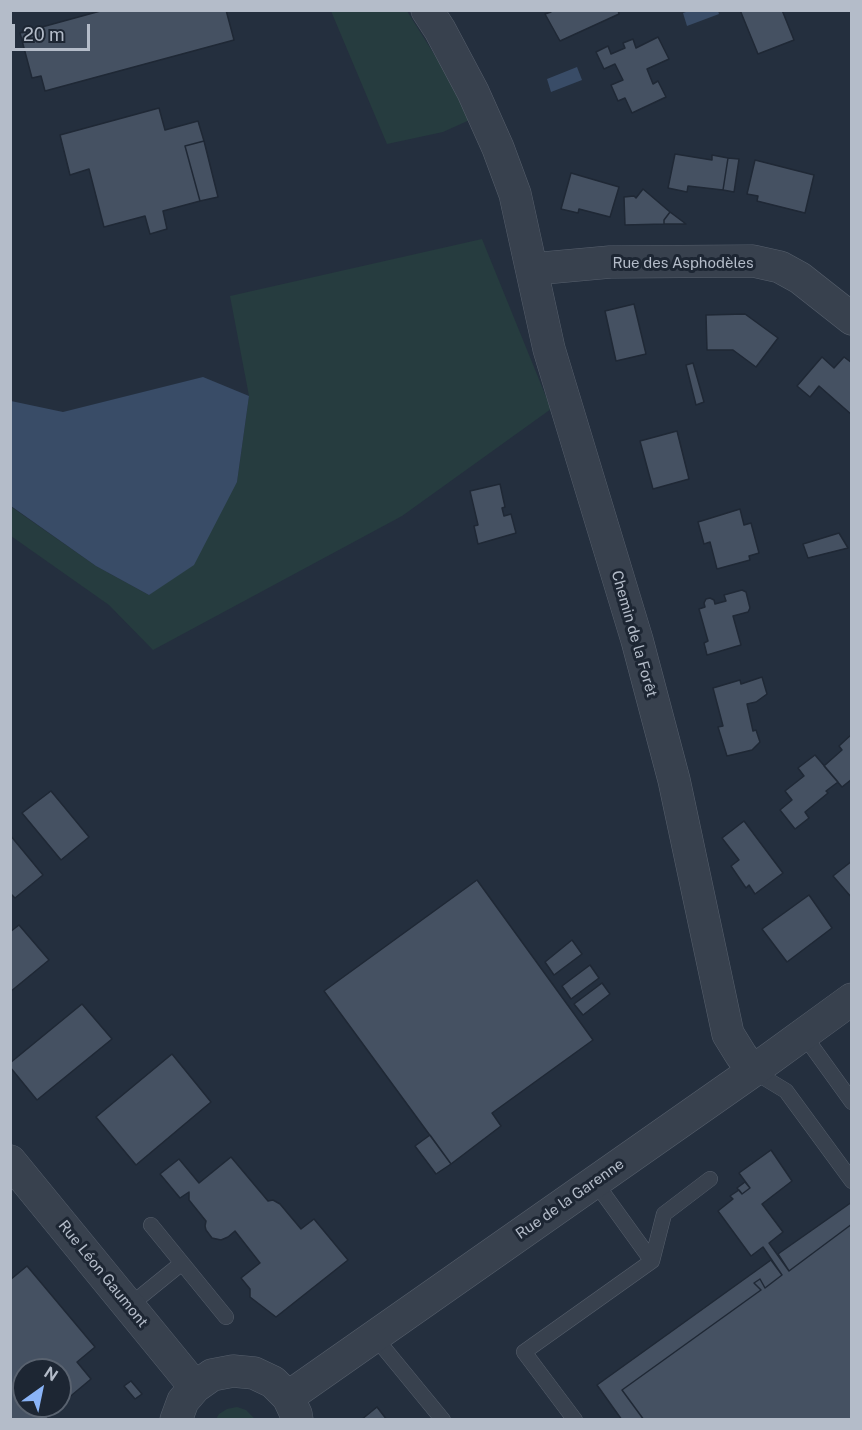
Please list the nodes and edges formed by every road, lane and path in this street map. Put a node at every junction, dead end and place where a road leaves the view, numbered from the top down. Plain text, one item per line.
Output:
1 (427, 10) edge
2 (533, 269) junction
3 (852, 319) edge
4 (852, 999) edge
5 (803, 1034) junction
6 (753, 1071) junction
7 (852, 1102) edge
8 (10, 1161) edge
9 (710, 1179) dead end
10 (852, 1181) edge
11 (595, 1182) junction
12 (151, 1225) dead end
13 (652, 1261) junction
14 (182, 1263) junction
15 (129, 1306) junction
16 (226, 1317) dead end
17 (374, 1336) junction
18 (195, 1387) junction
19 (292, 1408) edge
20 (176, 1419) edge
21 (443, 1419) edge
22 (575, 1419) edge

1 - 2 street, Chemin de la Forêt
2 - 3 street, Rue des Asphodèles
2 - 6 street, Chemin de la Forêt
4 - 5 street, Rue de la Garenne
5 - 6 street, Rue de la Garenne
5 - 7 lane
6 - 10 lane
6 - 11 street, Rue de la Garenne
8 - 15 street, Rue Léon Gaumont
9 - 13 lane
11 - 13 lane
11 - 17 street, Rue de la Garenne
12 - 14 lane
13 - 22 lane
14 - 15 lane
14 - 16 lane
15 - 18 street, Rue Léon Gaumont
17 - 19 street, Rue de la Garenne
17 - 21 lane
18 - 19 street
18 - 20 street

